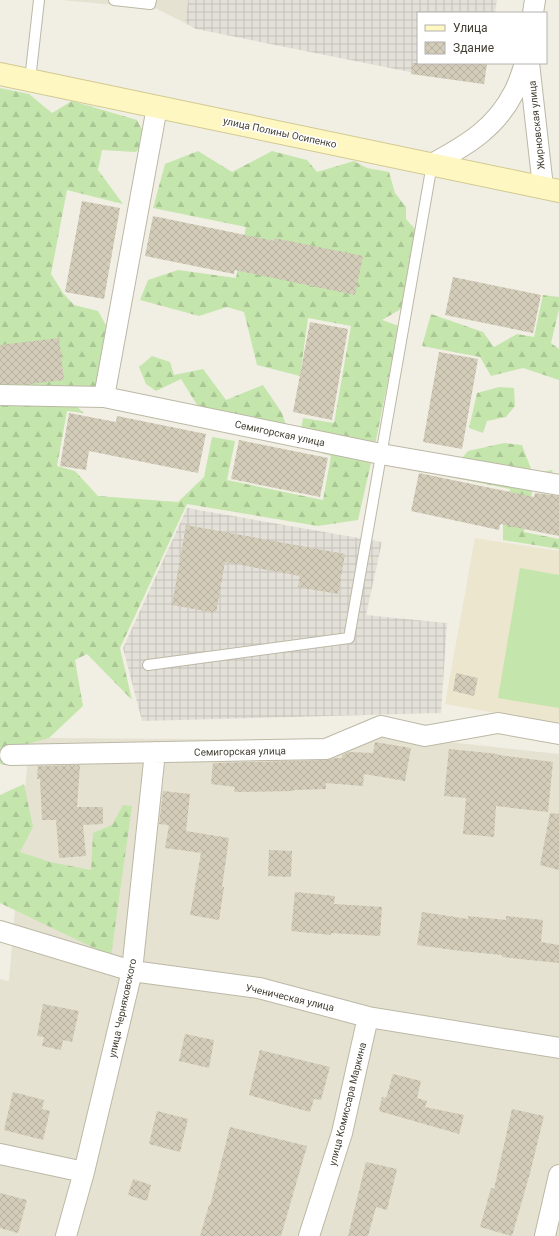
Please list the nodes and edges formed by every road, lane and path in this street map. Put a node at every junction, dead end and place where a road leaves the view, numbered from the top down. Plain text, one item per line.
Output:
1 (39, 0) edge
2 (114, 0) edge
3 (151, 0) edge
4 (535, 0) edge
5 (533, 12) edge
6 (525, 64) edge
7 (529, 64) edge
8 (0, 74) edge
9 (30, 80) junction
10 (157, 106) junction
11 (432, 164) junction
12 (551, 189) edge
13 (0, 395) edge
14 (104, 397) junction
15 (381, 454) junction
16 (559, 485) edge
17 (148, 665) dead end
18 (559, 734) edge
19 (155, 752) junction
20 (10, 755) dead end
21 (0, 931) edge
22 (132, 971) junction
23 (368, 1016) junction
24 (559, 1048) edge
25 (0, 1154) edge
26 (84, 1172) junction
27 (559, 1175) edge
28 (66, 1236) edge
29 (309, 1236) edge
30 (544, 1236) edge

1 - 9 lane
2 - 3 lane
4 - 5 street
6 - 11 street
7 - 12 street, Жирновская улица
8 - 9 main road, улица Полины Осипенко
9 - 10 main road, улица Полины Осипенко
10 - 11 main road, улица Полины Осипенко
10 - 14 street
11 - 12 main road, улица Полины Осипенко
11 - 15 lane
13 - 14 street, Семигорская улица
14 - 15 street, Семигорская улица
15 - 16 street, Семигорская улица
15 - 17 lane
18 - 19 street, Семигорская улица
19 - 20 street, Семигорская улица
19 - 22 street, улица Черняховского
21 - 22 street, Ученическая улица
22 - 23 street, Ученическая улица
22 - 26 street, улица Черняховского
23 - 24 street, Ученическая улица
23 - 29 street, улица Комиссара Маркина
25 - 26 street
26 - 28 street, улица Черняховского
27 - 30 street

